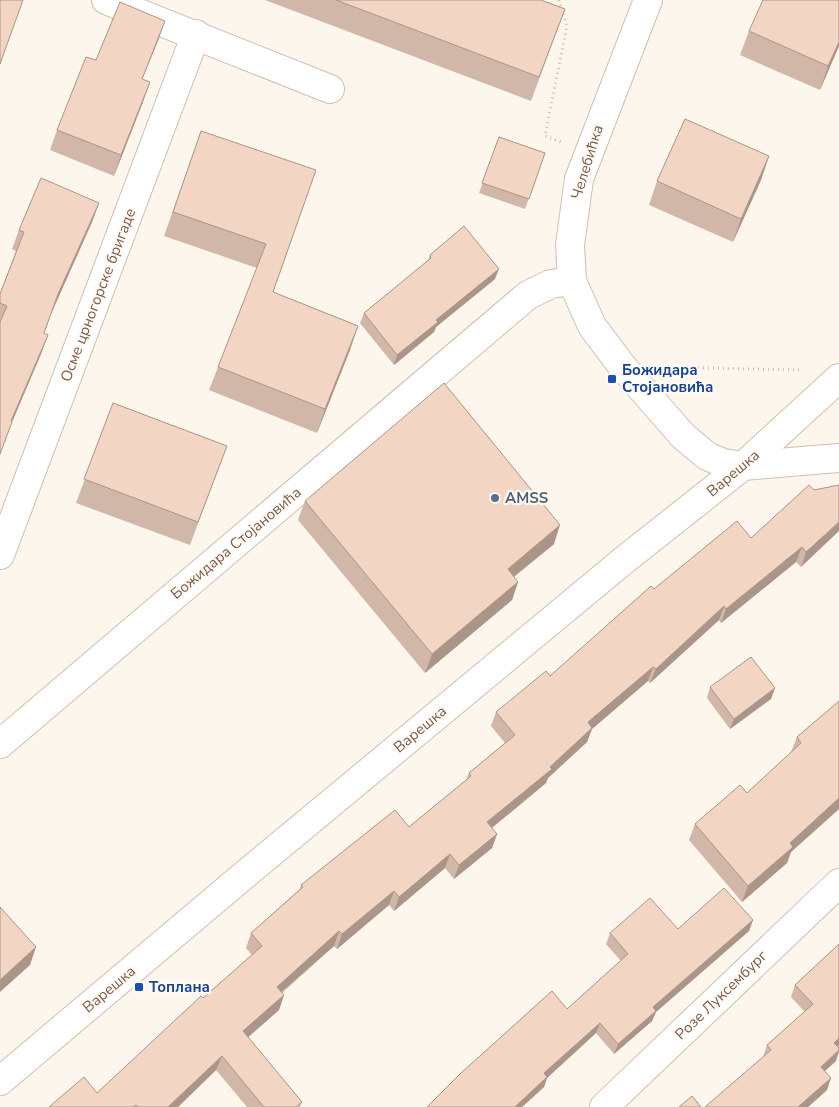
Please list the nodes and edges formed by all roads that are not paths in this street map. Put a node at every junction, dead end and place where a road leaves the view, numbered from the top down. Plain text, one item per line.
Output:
1 (106, 0) edge
2 (648, 0) edge
3 (196, 34) junction
4 (330, 89) dead end
5 (572, 281) junction
6 (839, 378) edge
7 (839, 458) edge
8 (743, 466) junction
9 (0, 556) edge
10 (0, 744) edge
11 (839, 883) edge
12 (0, 1081) edge
13 (604, 1107) edge

1 - 3 street
2 - 5 street, Челебићка
3 - 4 street
3 - 9 street, Осме црногорске бригаде
5 - 8 street, Челебићка
5 - 10 street, Божидара Стојановића
6 - 8 street, Варешка
7 - 8 street, Челебићка
8 - 12 street, Варешка
11 - 13 street, Розе Луксембург

